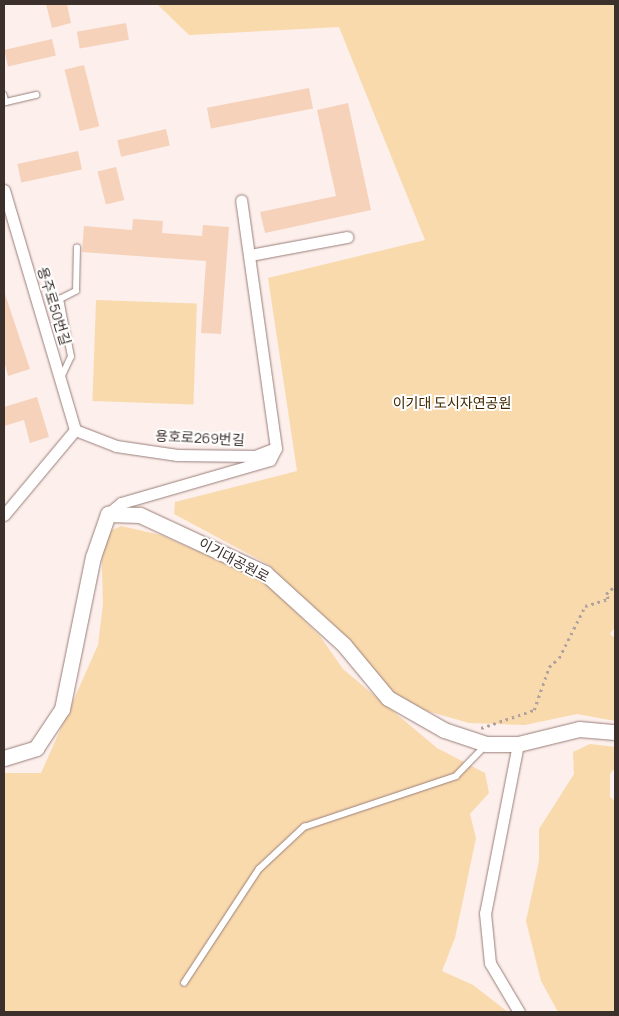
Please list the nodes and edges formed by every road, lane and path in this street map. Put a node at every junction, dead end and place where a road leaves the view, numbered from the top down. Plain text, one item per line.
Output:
1 (4, 95) edge
2 (36, 95) dead end
3 (4, 190) edge
4 (241, 200) dead end
5 (7, 212) edge
6 (348, 237) dead end
7 (77, 248) dead end
8 (250, 255) junction
9 (60, 380) junction
10 (75, 430) junction
11 (276, 448) junction
12 (108, 514) junction
13 (4, 516) edge
14 (615, 586) edge
15 (615, 732) edge
16 (480, 742) junction
17 (518, 744) junction
18 (4, 758) edge
19 (184, 983) dead end
20 (519, 1012) edge

1 - 2 lane
3 - 5 street, 용주로50번길
4 - 8 street
5 - 9 street, 용주로50번길
6 - 8 street
7 - 9 lane
8 - 11 street
9 - 10 street, 용주로50번길
10 - 11 street, 용호로269번길
10 - 13 street
11 - 12 street
12 - 16 street, 이기대공원로
12 - 18 street
14 - 16 path
15 - 17 street, 이기대공원로
16 - 17 street, 이기대공원로
16 - 19 lane
17 - 20 street

